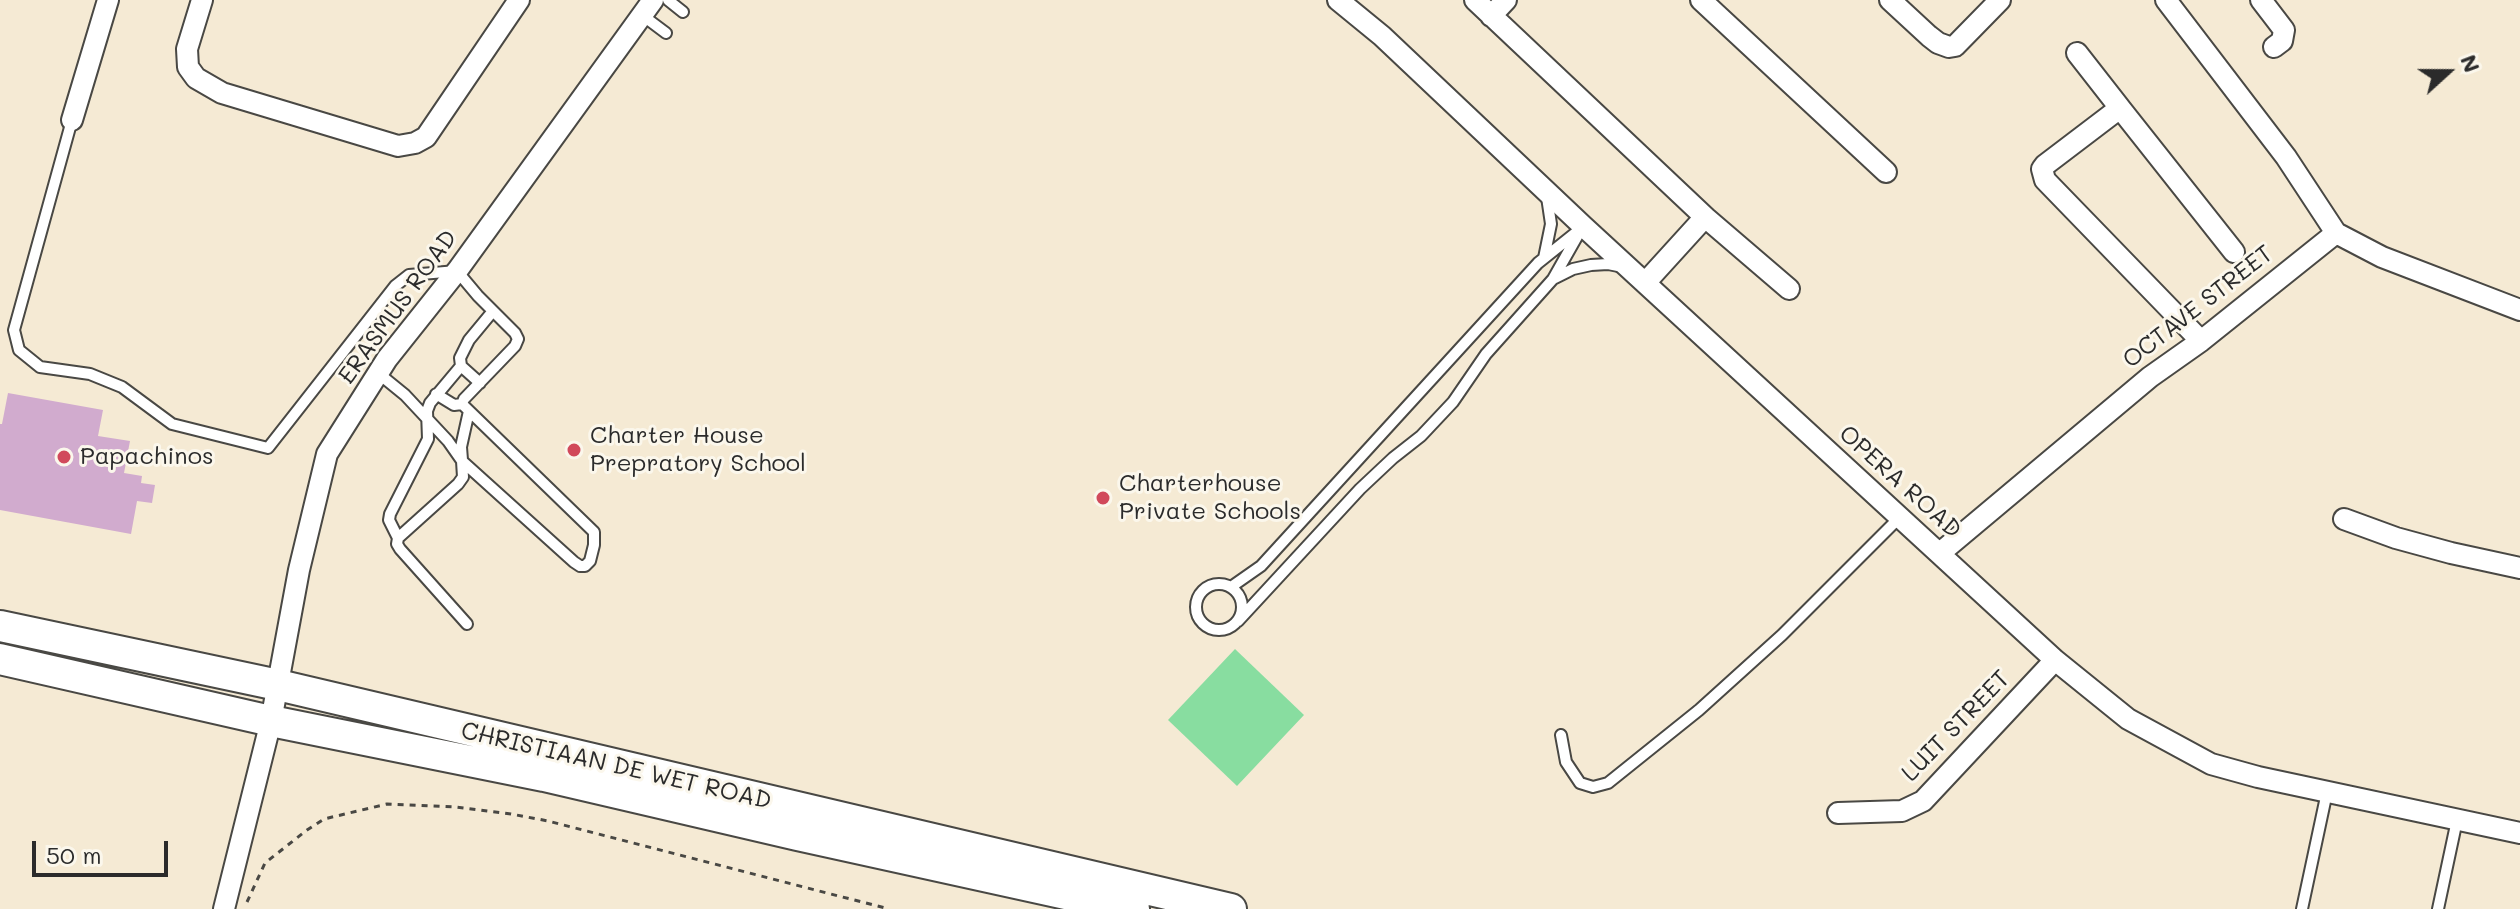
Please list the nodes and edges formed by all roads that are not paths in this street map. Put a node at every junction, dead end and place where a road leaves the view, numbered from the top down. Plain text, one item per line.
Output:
1 (108, 0) edge
2 (202, 0) edge
3 (519, 0) edge
4 (668, 0) edge
5 (1338, 0) edge
6 (1475, 0) edge
7 (1506, 0) edge
8 (1701, 0) edge
9 (1890, 0) edge
10 (2000, 0) edge
11 (2166, 0) edge
12 (2261, 0) edge
13 (648, 8) edge
14 (683, 12) dead end
15 (1491, 16) junction
16 (666, 33) dead end
17 (2274, 47) dead end
18 (2077, 53) dead end
19 (2120, 108) junction
20 (72, 120) joint
21 (1886, 172) dead end
22 (1546, 191) junction
23 (1705, 217) junction
24 (1583, 226) junction
25 (2336, 233) junction
26 (2234, 252) dead end
27 (1544, 258) junction
28 (1629, 269) junction
29 (457, 271) junction
30 (1553, 279) junction
31 (1645, 283) junction
32 (1789, 289) dead end
33 (2520, 310) edge
34 (493, 311) junction
35 (2201, 341) junction
36 (461, 366) junction
37 (378, 373) junction
38 (480, 383) junction
39 (436, 394) junction
40 (465, 408) junction
41 (427, 419) junction
42 (462, 461) junction
43 (1900, 517) junction
44 (2344, 519) dead end
45 (398, 538) junction
46 (1940, 553) junction
47 (2520, 568) edge
48 (1231, 587) junction
49 (1238, 621) junction
50 (467, 624) dead end
51 (0, 626) edge
52 (0, 659) edge
53 (2055, 660) junction
54 (278, 685) junction
55 (271, 721) junction
56 (1561, 735) dead end
57 (2327, 792) junction
58 (1838, 813) dead end
59 (2457, 820) junction
60 (2520, 833) edge
61 (224, 909) edge
62 (1134, 909) edge
63 (1231, 909) edge
64 (2302, 909) edge
65 (2438, 909) edge

1 - 20 street
2 - 3 street
4 - 14 lane
5 - 22 street, OPERA ROAD
6 - 15 street
7 - 15 street
8 - 21 street
9 - 10 street
11 - 25 street
12 - 17 street
13 - 16 lane
13 - 29 street, ERASMUS ROAD
15 - 23 street
18 - 19 street
19 - 26 street
19 - 35 street
20 - 29 lane
22 - 24 street, OPERA ROAD
22 - 27 lane
23 - 31 street
23 - 32 street
24 - 27 lane
24 - 28 street, OPERA ROAD
24 - 30 lane
25 - 33 street
25 - 35 street, OCTAVE STREET
27 - 48 lane
28 - 30 lane
28 - 31 street, OPERA ROAD
29 - 34 lane
29 - 37 street, ERASMUS ROAD
30 - 49 lane
31 - 43 street, OPERA ROAD
34 - 36 lane
34 - 38 lane
35 - 46 street, OCTAVE STREET
36 - 38 lane
36 - 39 lane
37 - 41 lane
37 - 54 street, ERASMUS ROAD
38 - 40 lane
39 - 40 lane
39 - 41 lane
40 - 42 lane
40 - 42 lane
41 - 42 lane
41 - 45 lane
42 - 45 lane
43 - 46 street, OPERA ROAD
43 - 56 lane
44 - 47 street
45 - 50 lane
46 - 53 street, OPERA ROAD
48 - 49 lane
48 - 49 lane
51 - 54 main road, CHRISTIAAN DE WET ROAD
52 - 55 main road, CHRISTIAAN DE WET ROAD
53 - 57 street, OPERA ROAD
53 - 58 street, LUIT STREET
54 - 55 street, ERASMUS ROAD
54 - 63 main road, CHRISTIAAN DE WET ROAD
55 - 61 street, ERASMUS ROAD
55 - 62 main road, CHRISTIAAN DE WET ROAD
57 - 59 street, OPERA ROAD
57 - 64 lane
59 - 60 street, OPERA ROAD
59 - 65 lane

